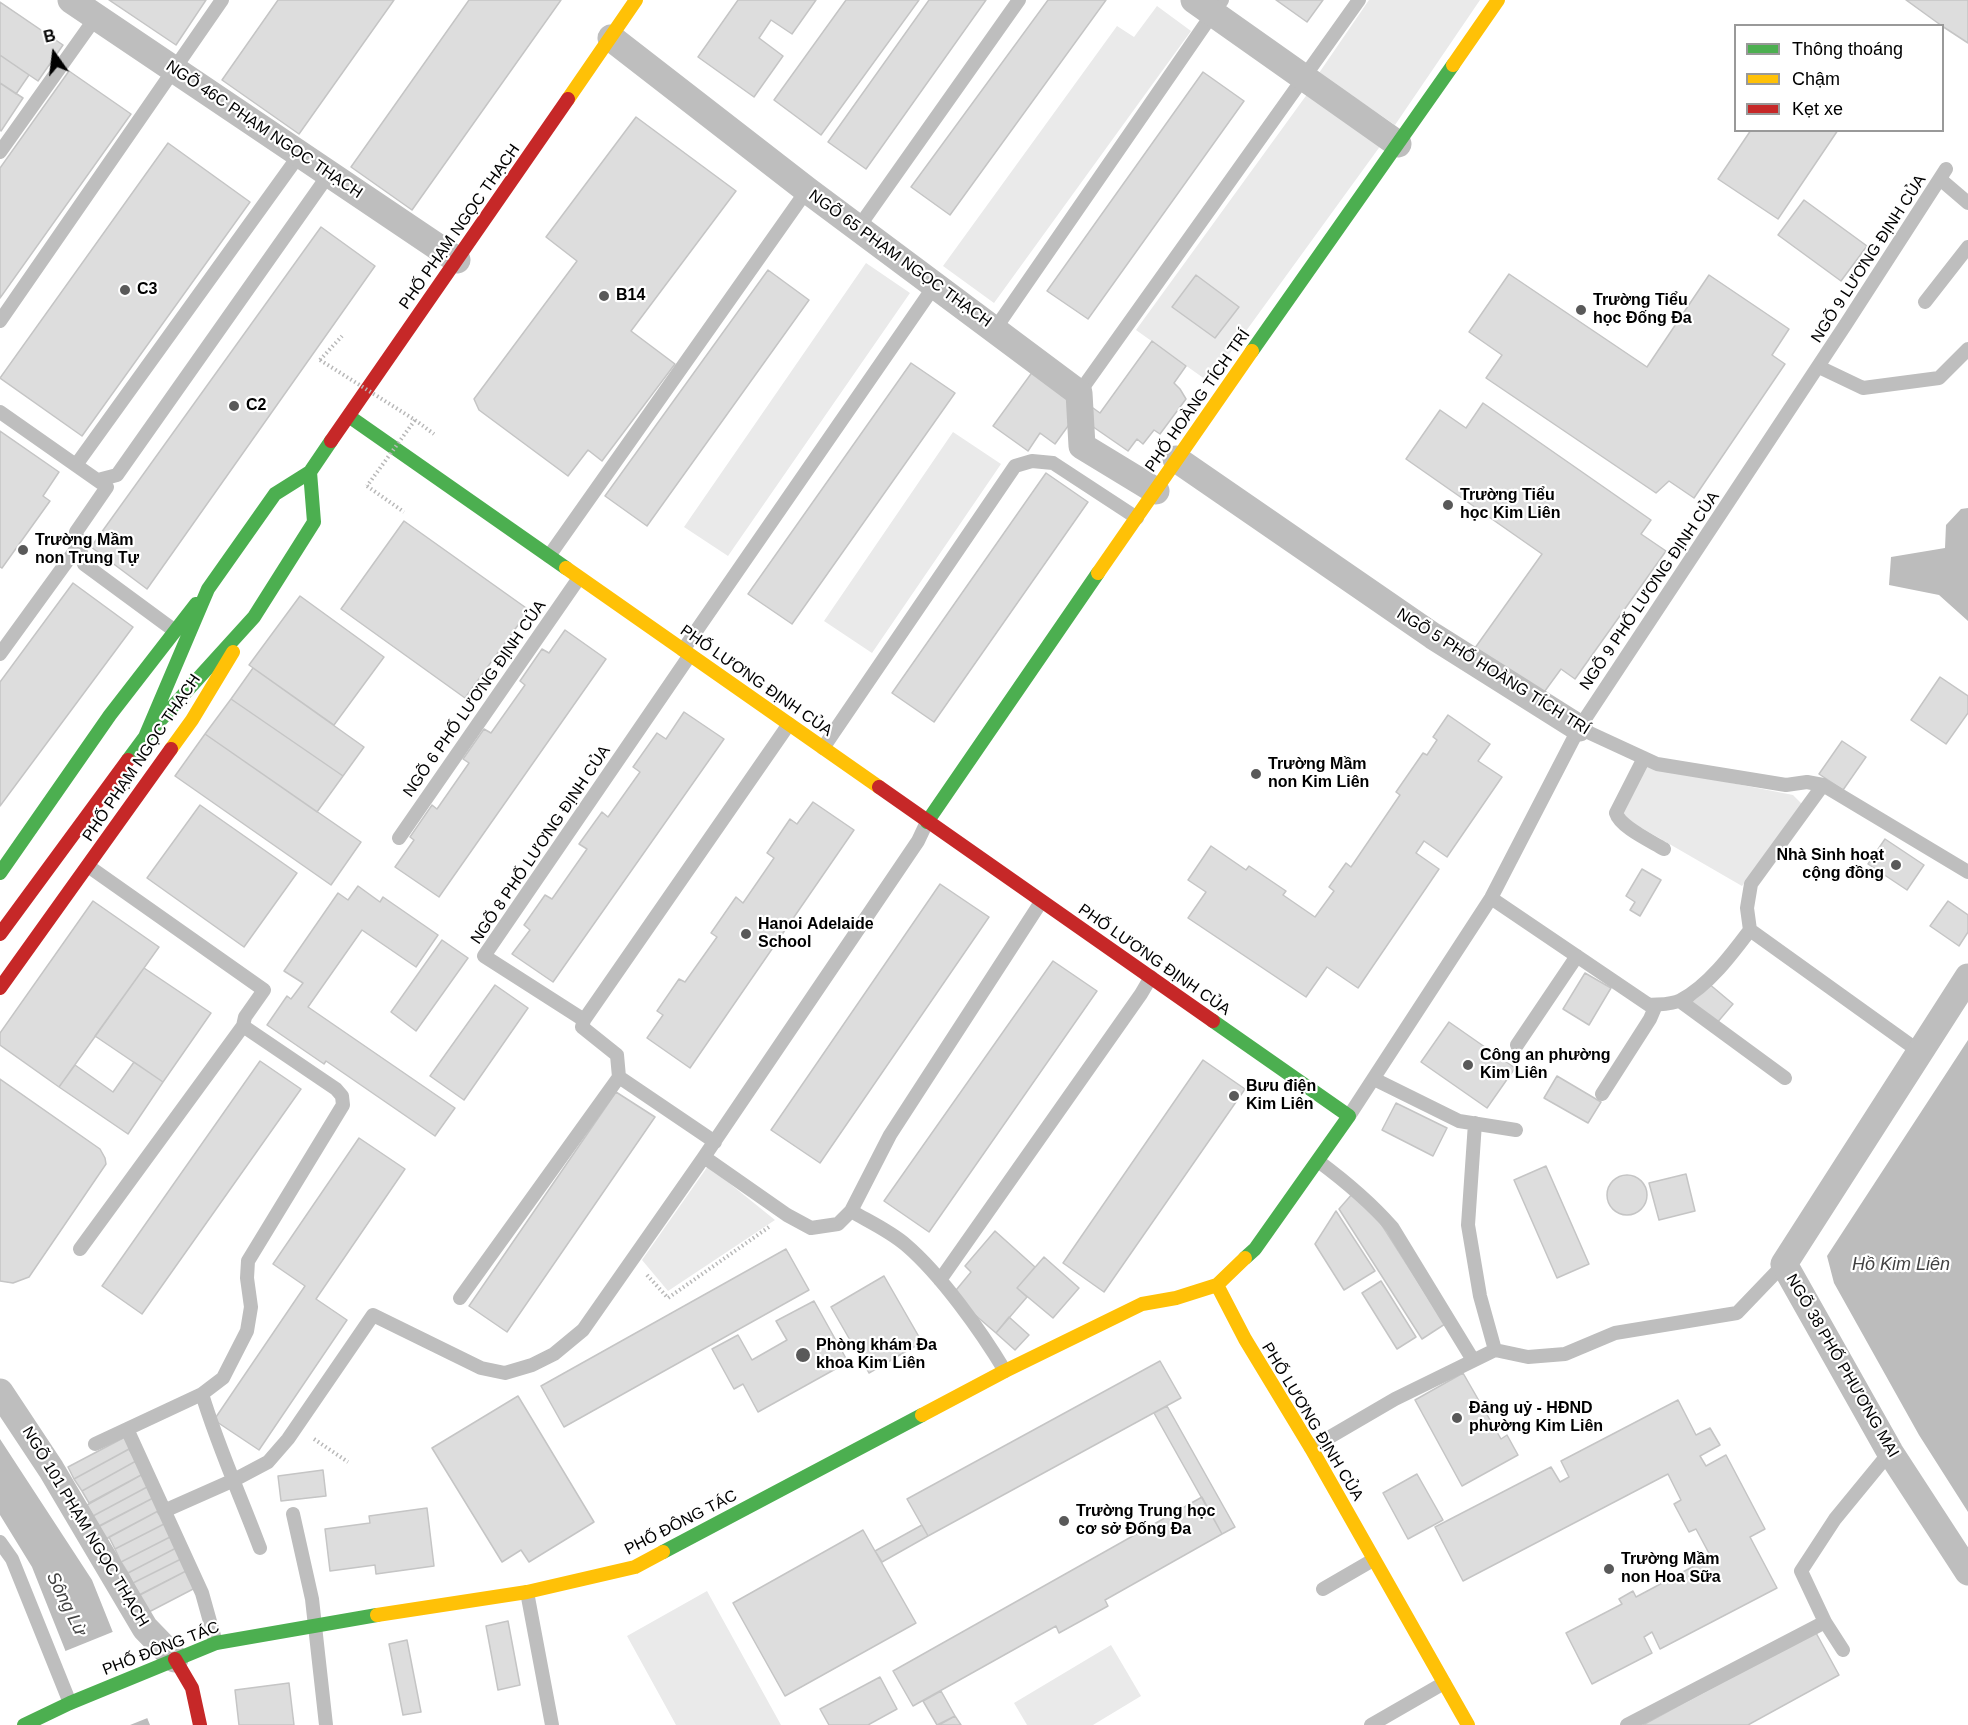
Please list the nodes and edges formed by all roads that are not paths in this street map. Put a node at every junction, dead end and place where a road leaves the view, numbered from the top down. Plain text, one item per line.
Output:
1 (71, 0) edge
2 (222, 0) edge
3 (636, 0) edge
4 (1019, 0) edge
5 (1359, 0) edge
6 (1498, 0) edge
7 (1210, 5) edge
8 (96, 17) junction
9 (611, 39) junction
10 (175, 69) junction
11 (1305, 78) junction
12 (1398, 144) junction
13 (0, 152) edge
14 (300, 154) junction
15 (329, 174) junction
16 (807, 190) junction
17 (1968, 203) edge
18 (858, 228) junction
19 (1968, 247) edge
20 (457, 260) junction
21 (935, 285) junction
22 (1925, 302) dead end
23 (0, 321) edge
24 (995, 329) junction
25 (1968, 349) edge
26 (1819, 367) junction
27 (1079, 393) junction
28 (0, 412) edge
29 (350, 417) junction
30 (1176, 459) junction
31 (76, 465) junction
32 (310, 472) junction
33 (98, 480) junction
34 (1156, 491) junction
35 (1137, 518) junction
36 (79, 544) junction
37 (549, 556) junction
38 (579, 578) junction
39 (208, 589) junction
40 (254, 617) junction
41 (175, 631) junction
42 (686, 652) junction
43 (0, 654) edge
44 (789, 724) junction
45 (1579, 728) junction
46 (145, 737) junction
47 (823, 748) junction
48 (1644, 758) junction
49 (1823, 785) junction
50 (927, 822) junction
51 (399, 838) dead end
52 (1664, 849) dead end
53 (88, 866) junction
54 (1968, 872) edge
55 (0, 873) edge
56 (1491, 898) junction
57 (1041, 902) junction
58 (1750, 930) junction
59 (0, 934) edge
60 (1577, 956) junction
61 (1151, 977) junction
62 (1968, 977) edge
63 (0, 988) edge
64 (1680, 1001) junction
65 (1656, 1005) junction
66 (584, 1020) junction
67 (243, 1026) junction
68 (1517, 1045) dead end
69 (1920, 1052) junction
70 (619, 1077) junction
71 (1785, 1078) dead end
72 (1374, 1079) junction
73 (1602, 1094) dead end
74 (1349, 1116) junction
75 (1475, 1123) junction
76 (1516, 1130) dead end
77 (715, 1142) junction
78 (704, 1157) junction
79 (1318, 1161) junction
80 (851, 1211) junction
81 (80, 1249) dead end
82 (1784, 1263) junction
83 (940, 1280) junction
84 (1217, 1285) junction
85 (460, 1298) dead end
86 (1495, 1350) junction
87 (1473, 1360) junction
88 (1005, 1371) junction
89 (0, 1392) edge
90 (202, 1394) junction
91 (127, 1429) junction
92 (95, 1444) dead end
93 (1311, 1448) junction
94 (1890, 1452) junction
95 (234, 1480) junction
96 (164, 1511) junction
97 (292, 1514) dead end
98 (0, 1542) edge
99 (260, 1548) dead end
100 (1373, 1560) junction
101 (1968, 1572) edge
102 (1323, 1589) dead end
103 (527, 1592) junction
104 (1825, 1622) junction
105 (314, 1625) junction
106 (216, 1643) junction
107 (1843, 1650) dead end
108 (175, 1659) junction
109 (1444, 1683) junction
110 (70, 1703) junction
111 (24, 1725) edge
112 (200, 1725) edge
113 (326, 1725) edge
114 (552, 1725) edge
115 (1371, 1725) edge
116 (1468, 1725) edge
117 (1627, 1725) edge

1 - 8 street, NGÕ 46C PHẠM NGỌC THẠCH
2 - 10 lane
3 - 9 street, PHỐ PHẠM NGỌC THẠCH
4 - 18 lane
5 - 11 lane
6 - 12 street, PHỐ HOÀNG TÍCH TRÍ
7 - 11 street
7 - 24 lane
8 - 10 street, NGÕ 46C PHẠM NGỌC THẠCH
8 - 13 lane
9 - 16 street, NGÕ 65 PHẠM NGỌC THẠCH
9 - 20 street, PHỐ PHẠM NGỌC THẠCH
10 - 14 street, NGÕ 46C PHẠM NGỌC THẠCH
10 - 23 lane
11 - 12 street
11 - 27 lane
12 - 30 street, PHỐ HOÀNG TÍCH TRÍ
14 - 15 street, NGÕ 46C PHẠM NGỌC THẠCH
14 - 31 lane
15 - 20 street, NGÕ 46C PHẠM NGỌC THẠCH
15 - 33 lane
16 - 18 street, NGÕ 65 PHẠM NGỌC THẠCH
16 - 37 lane
17 - 26 lane, NGÕ 9 LƯƠNG ĐỊNH CỦA
18 - 21 street, NGÕ 65 PHẠM NGỌC THẠCH
19 - 22 lane
20 - 29 street, PHỐ PHẠM NGỌC THẠCH
21 - 24 street, NGÕ 65 PHẠM NGỌC THẠCH
21 - 42 lane
24 - 27 street, NGÕ 65 PHẠM NGỌC THẠCH
25 - 26 lane
26 - 45 lane, NGÕ 9 PHỐ LƯƠNG ĐỊNH CỦA
27 - 34 street
28 - 31 lane
29 - 32 street, PHỐ PHẠM NGỌC THẠCH
29 - 37 street, PHỐ LƯƠNG ĐỊNH CỦA
30 - 34 street, PHỐ HOÀNG TÍCH TRÍ
30 - 45 street, NGÕ 5 PHỐ HOÀNG TÍCH TRÍ
31 - 33 lane
32 - 39 street, PHỐ PHẠM NGỌC THẠCH
32 - 40 street, PHỐ PHẠM NGỌC THẠCH
33 - 36 lane
34 - 35 street, PHỐ HOÀNG TÍCH TRÍ
35 - 47 lane
35 - 50 street, PHỐ HOÀNG TÍCH TRÍ
36 - 41 lane
36 - 43 lane
37 - 38 street, PHỐ LƯƠNG ĐỊNH CỦA
38 - 42 street, PHỐ LƯƠNG ĐỊNH CỦA
38 - 51 lane, NGÕ 6 PHỐ LƯƠNG ĐỊNH CỦA
39 - 41 street, PHỐ PHẠM NGỌC THẠCH
39 - 46 street
40 - 46 street
40 - 53 street, PHỐ PHẠM NGỌC THẠCH
41 - 55 street, PHỐ PHẠM NGỌC THẠCH
42 - 44 street, PHỐ LƯƠNG ĐỊNH CỦA
42 - 66 lane, NGÕ 8 PHỐ LƯƠNG ĐỊNH CỦA
44 - 47 street, PHỐ LƯƠNG ĐỊNH CỦA
44 - 66 lane
45 - 48 lane, NGÕ 5 PHỐ HOÀNG TÍCH TRÍ
45 - 56 lane, NGÕ 9 PHỐ LƯƠNG ĐỊNH CỦA
46 - 59 street
47 - 50 street, PHỐ LƯƠNG ĐỊNH CỦA
48 - 49 lane, NGÕ 5 PHỐ HOÀNG TÍCH TRÍ
48 - 52 lane
49 - 54 lane, NGÕ 5 PHỐ HOÀNG TÍCH TRÍ
49 - 58 lane
50 - 57 street, PHỐ LƯƠNG ĐỊNH CỦA
50 - 77 lane
53 - 63 street, PHỐ PHẠM NGỌC THẠCH
53 - 67 lane
56 - 60 lane
56 - 72 lane, NGÕ 9 PHỐ LƯƠNG ĐỊNH CỦA
57 - 61 street, PHỐ LƯƠNG ĐỊNH CỦA
57 - 80 lane
58 - 64 lane
58 - 69 lane
60 - 65 lane
60 - 68 lane
61 - 74 street, PHỐ LƯƠNG ĐỊNH CỦA
61 - 83 lane
62 - 69 street, NGÕ 38 PHỐ PHƯƠNG MAI
64 - 65 lane
64 - 71 lane
65 - 73 lane
66 - 70 lane
67 - 81 lane
67 - 90 lane
69 - 82 street, NGÕ 38 PHỐ PHƯƠNG MAI
70 - 77 lane
70 - 85 lane
72 - 74 lane, NGÕ 9 PHỐ LƯƠNG ĐỊNH CỦA
72 - 75 lane
74 - 79 street
75 - 76 lane
75 - 86 lane
77 - 78 lane
78 - 80 lane
78 - 95 lane
79 - 84 street
79 - 87 lane
80 - 83 lane
82 - 86 lane
82 - 94 street, NGÕ 38 PHỐ PHƯƠNG MAI
83 - 88 lane
84 - 88 street, PHỐ ĐÔNG TÁC
84 - 93 street, PHỐ LƯƠNG ĐỊNH CỦA
86 - 87 lane
87 - 93 lane
88 - 103 street, PHỐ ĐÔNG TÁC
89 - 108 street, NGÕ 101 PHẠM NGỌC THẠCH
90 - 91 lane
90 - 95 lane
91 - 92 lane
91 - 96 lane
93 - 100 street, PHỐ LƯƠNG ĐỊNH CỦA
94 - 101 street, NGÕ 38 PHỐ PHƯƠNG MAI
94 - 104 lane
95 - 96 lane
95 - 99 lane
96 - 106 lane
97 - 105 lane
98 - 110 lane
100 - 102 lane
100 - 109 street, PHỐ LƯƠNG ĐỊNH CỦA
103 - 105 street, PHỐ ĐÔNG TÁC
103 - 114 lane
104 - 107 lane
104 - 117 lane
105 - 106 street, PHỐ ĐÔNG TÁC
105 - 113 lane
106 - 108 street, PHỐ ĐÔNG TÁC
108 - 110 street, PHỐ ĐÔNG TÁC
108 - 112 street
109 - 115 lane
109 - 116 street, PHỐ LƯƠNG ĐỊNH CỦA
110 - 111 street, PHỐ ĐÔNG TÁC

